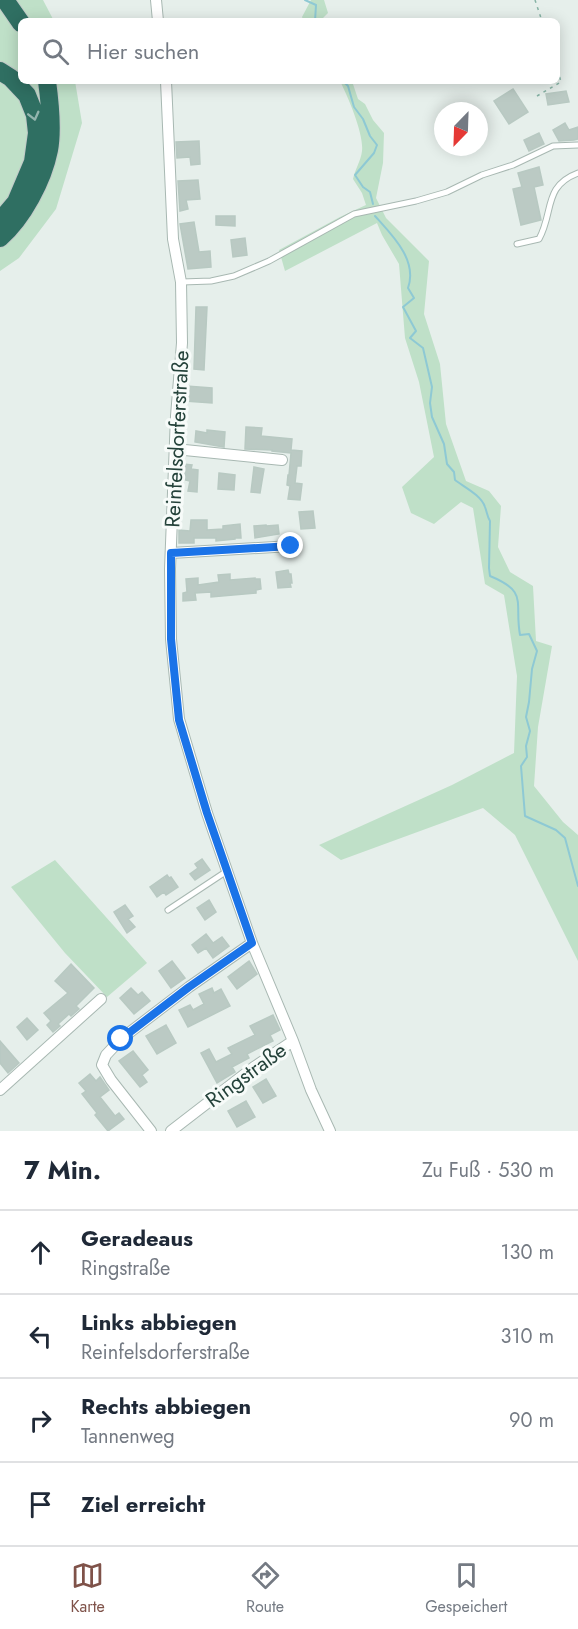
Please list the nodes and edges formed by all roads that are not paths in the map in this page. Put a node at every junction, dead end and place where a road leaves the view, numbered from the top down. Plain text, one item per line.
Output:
1 (5, 0) edge
2 (156, 0) edge
3 (18, 18) edge
4 (158, 18) edge
5 (0, 71) edge
6 (47, 84) edge
7 (166, 84) edge
8 (578, 145) edge
9 (578, 172) edge
10 (0, 221) edge
11 (0, 238) edge
12 (517, 244) dead end
13 (181, 282) junction
14 (175, 449) junction
15 (282, 460) dead end
16 (291, 546) dead end
17 (171, 553) junction
18 (227, 871) junction
19 (168, 910) dead end
20 (252, 943) junction
21 (101, 999) dead end
22 (293, 1041) junction
23 (0, 1090) edge
24 (151, 1131) edge
25 (171, 1131) edge
26 (330, 1131) edge

1 - 3 highway
2 - 4 street
5 -> 10 highway
6 - 11 highway
7 - 13 street, Reinfelsdorferstraße
8 - 13 lane
9 - 12 lane
13 - 14 street, Reinfelsdorferstraße
14 - 15 street
14 - 17 street, Reinfelsdorferstraße
16 - 17 street
17 - 18 street, Reinfelsdorferstraße
18 - 19 lane
18 - 20 street, Reinfelsdorferstraße
20 - 22 street, Reinfelsdorferstraße
20 - 24 street
21 - 23 street
22 - 25 street, Ringstraße
22 - 26 street, Reinfelsdorferstraße

